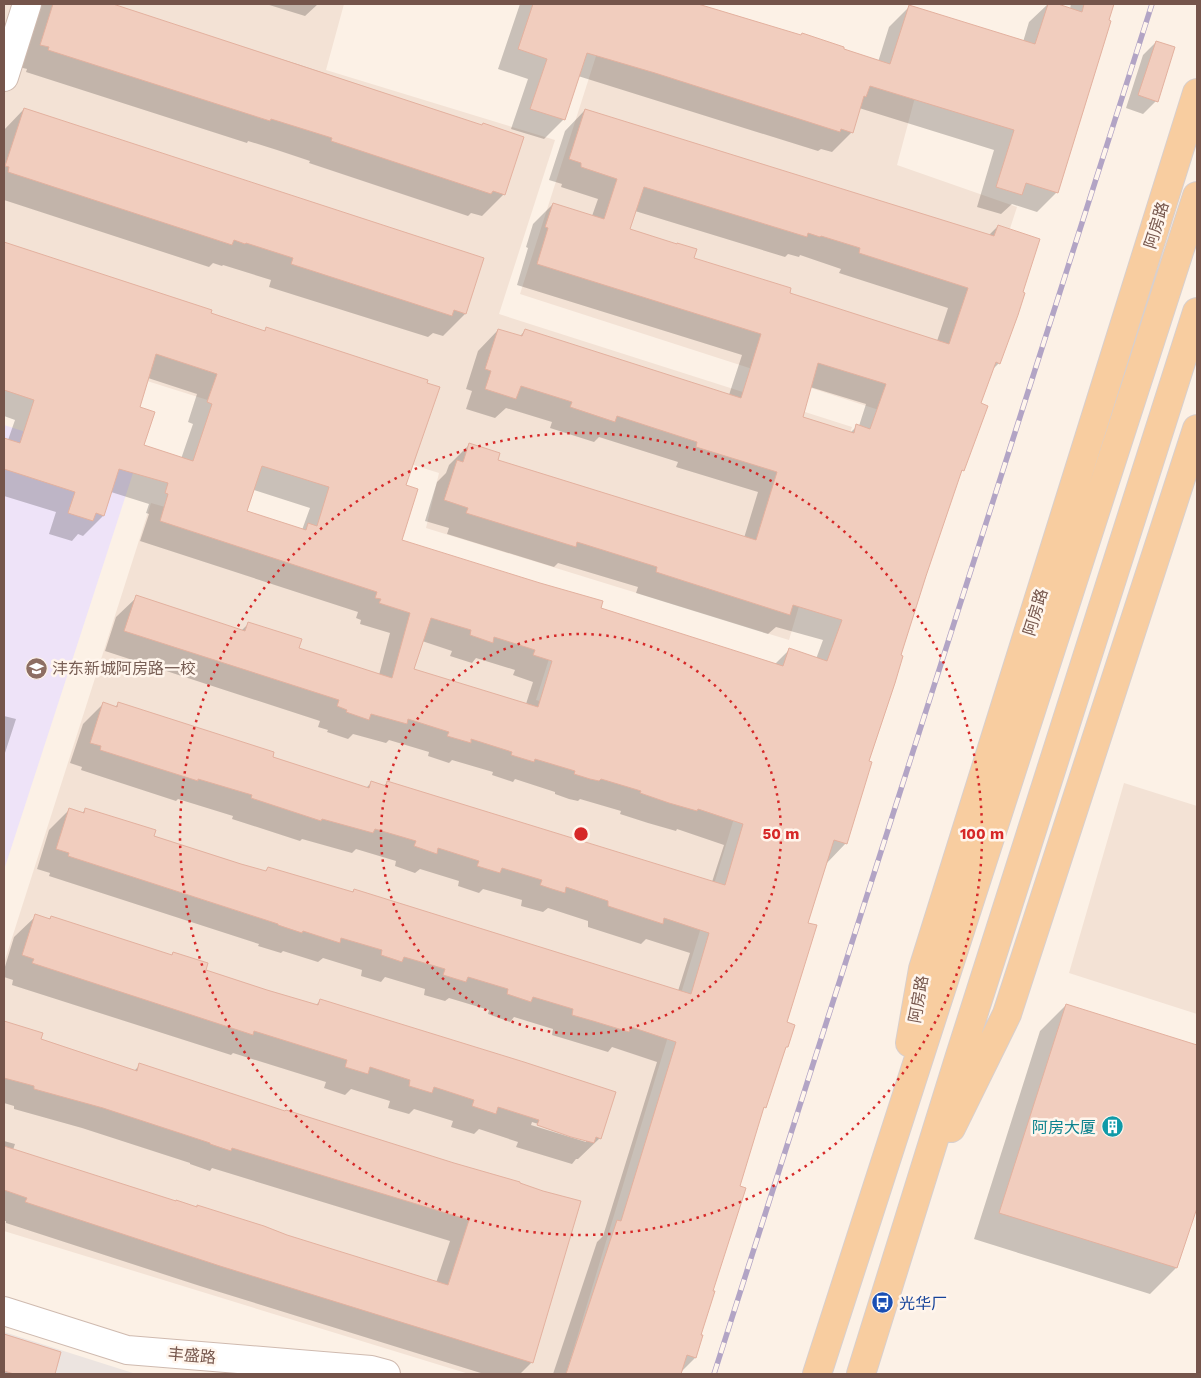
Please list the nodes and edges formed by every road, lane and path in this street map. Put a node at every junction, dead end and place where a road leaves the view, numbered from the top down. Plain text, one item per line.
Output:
1 (27, 4) edge
2 (4, 77) edge
3 (1197, 93) edge
4 (1197, 196) edge
5 (1197, 312) edge
6 (1197, 429) edge
7 (895, 1136) junction
8 (912, 1211) junction
9 (4, 1311) edge
10 (386, 1374) edge
11 (817, 1374) edge
12 (861, 1374) edge

1 - 2 street
3 - 7 main road, 阿房路
4 - 7 main road, 阿房路
5 - 8 main road
6 - 8 main road
7 - 11 main road, 阿房路
8 - 12 main road
9 - 10 street, 丰盛路

